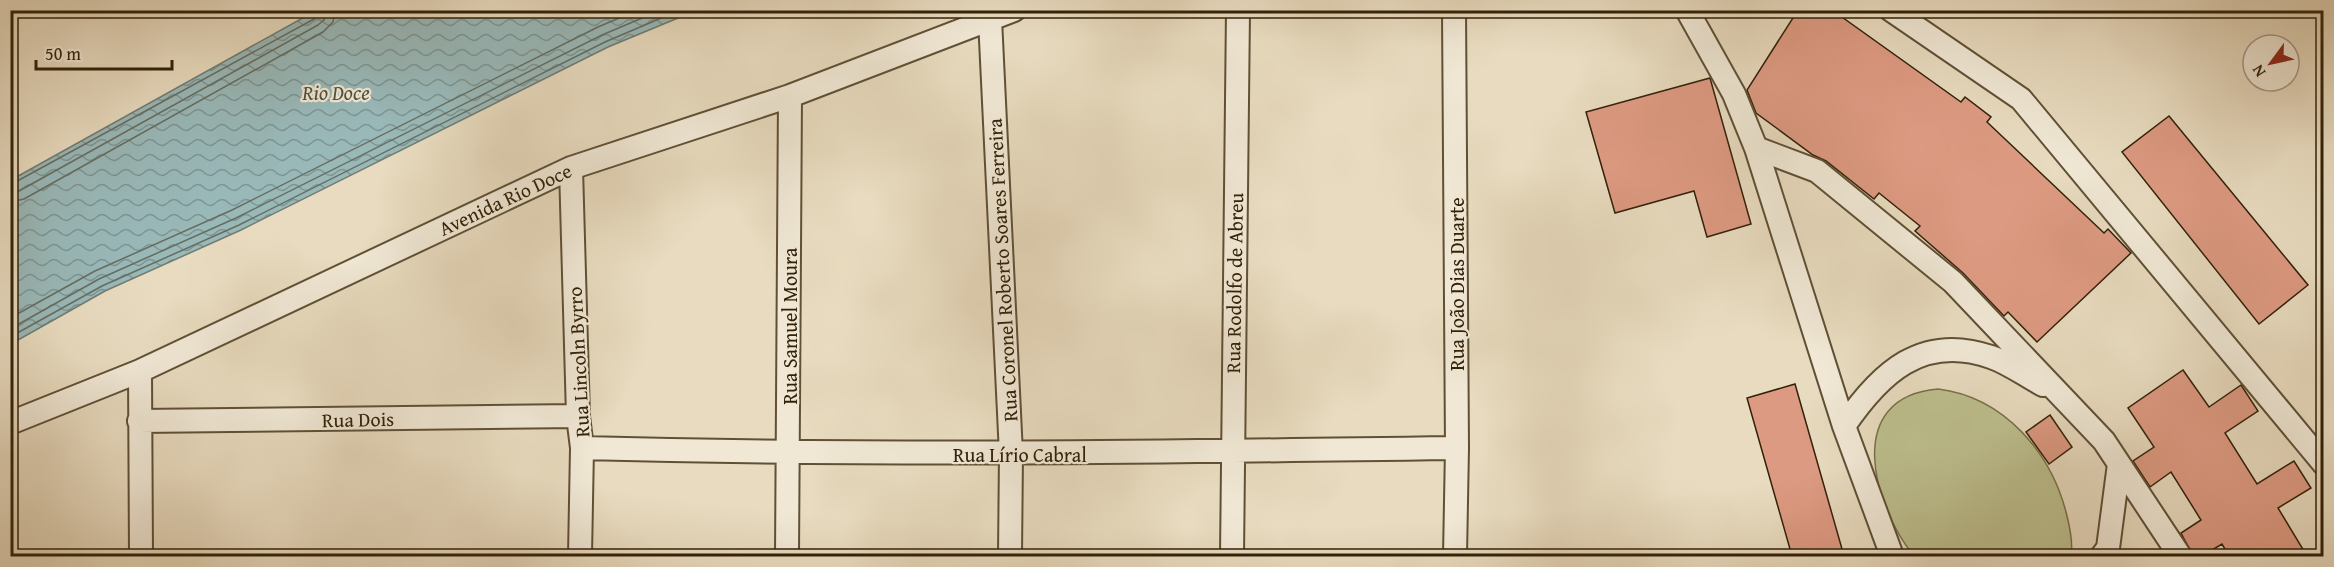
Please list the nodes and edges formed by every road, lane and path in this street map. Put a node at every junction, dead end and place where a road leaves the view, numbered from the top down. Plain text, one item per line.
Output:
1 (1014, 10) edge
2 (1238, 10) edge
3 (1454, 10) edge
4 (1687, 10) edge
5 (1891, 10) edge
6 (990, 19) junction
7 (790, 96) junction
8 (1756, 148) junction
9 (571, 168) junction
10 (140, 372) junction
11 (2060, 395) junction
12 (578, 416) junction
13 (139, 421) junction
14 (10, 423) edge
15 (1844, 426) junction
16 (582, 448) junction
17 (1457, 448) junction
18 (1232, 451) junction
19 (788, 454) junction
20 (1011, 454) junction
21 (2119, 464) junction
22 (2324, 464) edge
23 (141, 556) edge
24 (580, 556) edge
25 (787, 556) edge
26 (1010, 556) edge
27 (1232, 556) edge
28 (1455, 556) edge
29 (1892, 556) edge
30 (2102, 556) edge
31 (2180, 556) edge

1 - 6 street, Avenida Rio Doce
2 - 18 street, Rua Rodolfo de Abreu
3 - 17 street, Rua João Dias Duarte
4 - 8 street
5 - 22 street
6 - 7 street, Avenida Rio Doce
6 - 20 street, Rua Coronel Roberto Soares Ferreira
7 - 9 street, Avenida Rio Doce
7 - 19 street, Rua Samuel Moura
8 - 11 street
8 - 15 street
9 - 10 street, Avenida Rio Doce
9 - 12 street, Rua Lincoln Byrro
10 - 13 street
10 - 14 street, Avenida Rio Doce
11 - 15 street
11 - 21 street
12 - 13 street, Rua Dois
12 - 16 street, Rua Lincoln Byrro
13 - 23 street
15 - 29 street
16 - 19 street, Rua Lírio Cabral
16 - 24 street, Rua Lincoln Byrro
17 - 18 street, Rua Lírio Cabral
17 - 28 street, Rua João Dias Duarte
18 - 20 street, Rua Lírio Cabral
18 - 27 street, Rua Rodolfo de Abreu
19 - 20 street, Rua Lírio Cabral
19 - 25 street, Rua Samuel Moura
20 - 26 street, Rua Coronel Roberto Soares Ferreira
21 - 30 street
21 - 31 street

